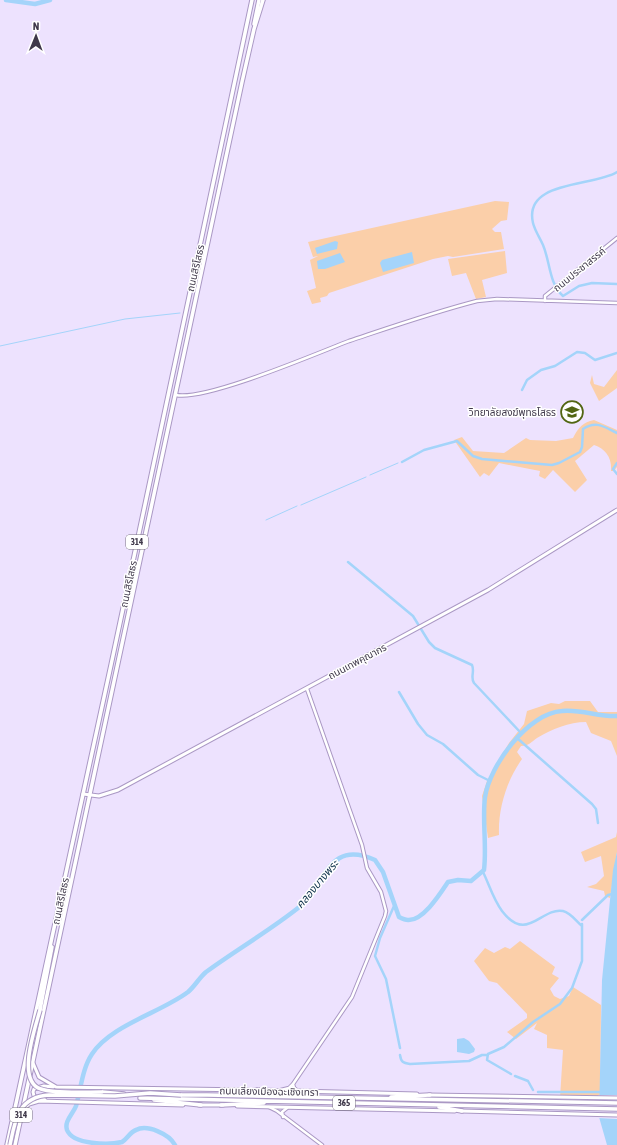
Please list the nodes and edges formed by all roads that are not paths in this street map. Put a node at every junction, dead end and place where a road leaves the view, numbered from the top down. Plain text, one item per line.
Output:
1 (252, 0) edge
2 (259, 0) edge
3 (263, 0) edge
4 (254, 29) junction
5 (617, 238) edge
6 (545, 301) junction
7 (617, 303) edge
8 (176, 395) junction
9 (154, 456) junction
10 (163, 458) junction
11 (617, 510) edge
12 (307, 688) junction
13 (83, 794) junction
14 (90, 796) junction
15 (54, 928) junction
16 (32, 1059) junction
17 (20, 1083) junction
18 (293, 1084) junction
19 (27, 1086) junction
20 (56, 1087) junction
21 (259, 1090) junction
22 (269, 1090) junction
23 (298, 1091) junction
24 (18, 1094) junction
25 (430, 1094) junction
26 (25, 1095) junction
27 (207, 1095) junction
28 (140, 1098) junction
29 (360, 1098) junction
30 (617, 1098) edge
31 (52, 1102) junction
32 (313, 1102) junction
33 (617, 1103) edge
34 (201, 1105) junction
35 (221, 1105) junction
36 (426, 1105) junction
37 (268, 1107) junction
38 (287, 1107) junction
39 (617, 1109) edge
40 (22, 1111) junction
41 (462, 1111) junction
42 (617, 1115) edge
43 (283, 1117) junction
44 (6, 1145) edge
45 (10, 1145) edge
46 (15, 1145) edge
47 (322, 1145) edge

1 - 9 main road, ถนนสิริโสธร / 314
2 - 4 main road, ถนนสิริโสธร / 314
3 - 4 main road
4 - 8 main road, ถนนสิริโสธร / 314
5 - 6 street, ถนนประชาสรรค์
6 - 7 street
6 - 8 street
8 - 10 main road, ถนนสิริโสธร / 314
9 - 10 main road
9 - 13 main road, ถนนสิริโสธร / 314
10 - 14 main road, ถนนสิริโสธร / 314
11 - 12 main road, ถนนเทพคุณากร
12 - 14 main road, ถนนเทพคุณากร
12 - 18 street
13 - 14 main road
13 - 15 main road, ถนนสิริโสธร / 314
14 - 16 main road, ถนนสิริโสธร / 314
15 - 17 main road, ถนนสิริโสธร / 314
15 - 28 main road, bridge
16 - 19 main road, ถนนสิริโสธร / 314
16 - 20 main road
17 - 19 main road
17 - 24 main road, ถนนสิริโสธร / 314
18 - 22 street
18 - 23 street
19 - 26 main road, ถนนสิริโสธร / 314
20 - 21 main road, ถนนเลี่ยงเมืองฉะเชิงเทรา / 365
20 - 31 main road, ถนนเลี่ยงเมืองฉะเชิงเทรา
21 - 22 main road, ถนนเลี่ยงเมืองฉะเชิงเทรา / 365
21 - 27 main road
22 - 23 main road, ถนนเลี่ยงเมืองฉะเชิงเทรา / 365
23 - 25 main road, ถนนเลี่ยงเมืองฉะเชิงเทรา / 365
24 - 26 main road, 314
24 - 44 main road, ถนนสิริโสธร / 314
25 - 29 main road
25 - 30 main road, ถนนเลี่ยงเมืองฉะเชิงเทรา / 365
26 - 40 main road, ถนนสิริโสธร / 314
27 - 29 main road, ถนนเลี่ยงเมืองฉะเชิงเทรา / 365
27 - 45 main road, bridge
28 - 32 main road, ถนนเลี่ยงเมืองฉะเชิงเทรา / 365
28 - 34 main road
29 - 33 main road, ถนนเลี่ยงเมืองฉะเชิงเทรา / 365
31 - 34 main road, 365
31 - 40 main road, 365
32 - 35 main road
32 - 36 main road, ถนนเลี่ยงเมืองฉะเชิงเทรา / 365
34 - 35 main road, ถนนเลี่ยงเมืองฉะเชิงเทรา / 365
35 - 37 main road, ถนนเลี่ยงเมืองฉะเชิงเทรา / 365
36 - 39 main road, ถนนเลี่ยงเมืองฉะเชิงเทรา / 365
36 - 41 main road
37 - 38 main road, ถนนเลี่ยงเมืองฉะเชิงเทรา / 365
37 - 43 street
38 - 41 main road, ถนนเลี่ยงเมืองฉะเชิงเทรา / 365
38 - 43 street
40 - 46 main road, ถนนสิริโสธร / 314
41 - 42 main road, ถนนเลี่ยงเมืองฉะเชิงเทรา / 365
43 - 47 street

